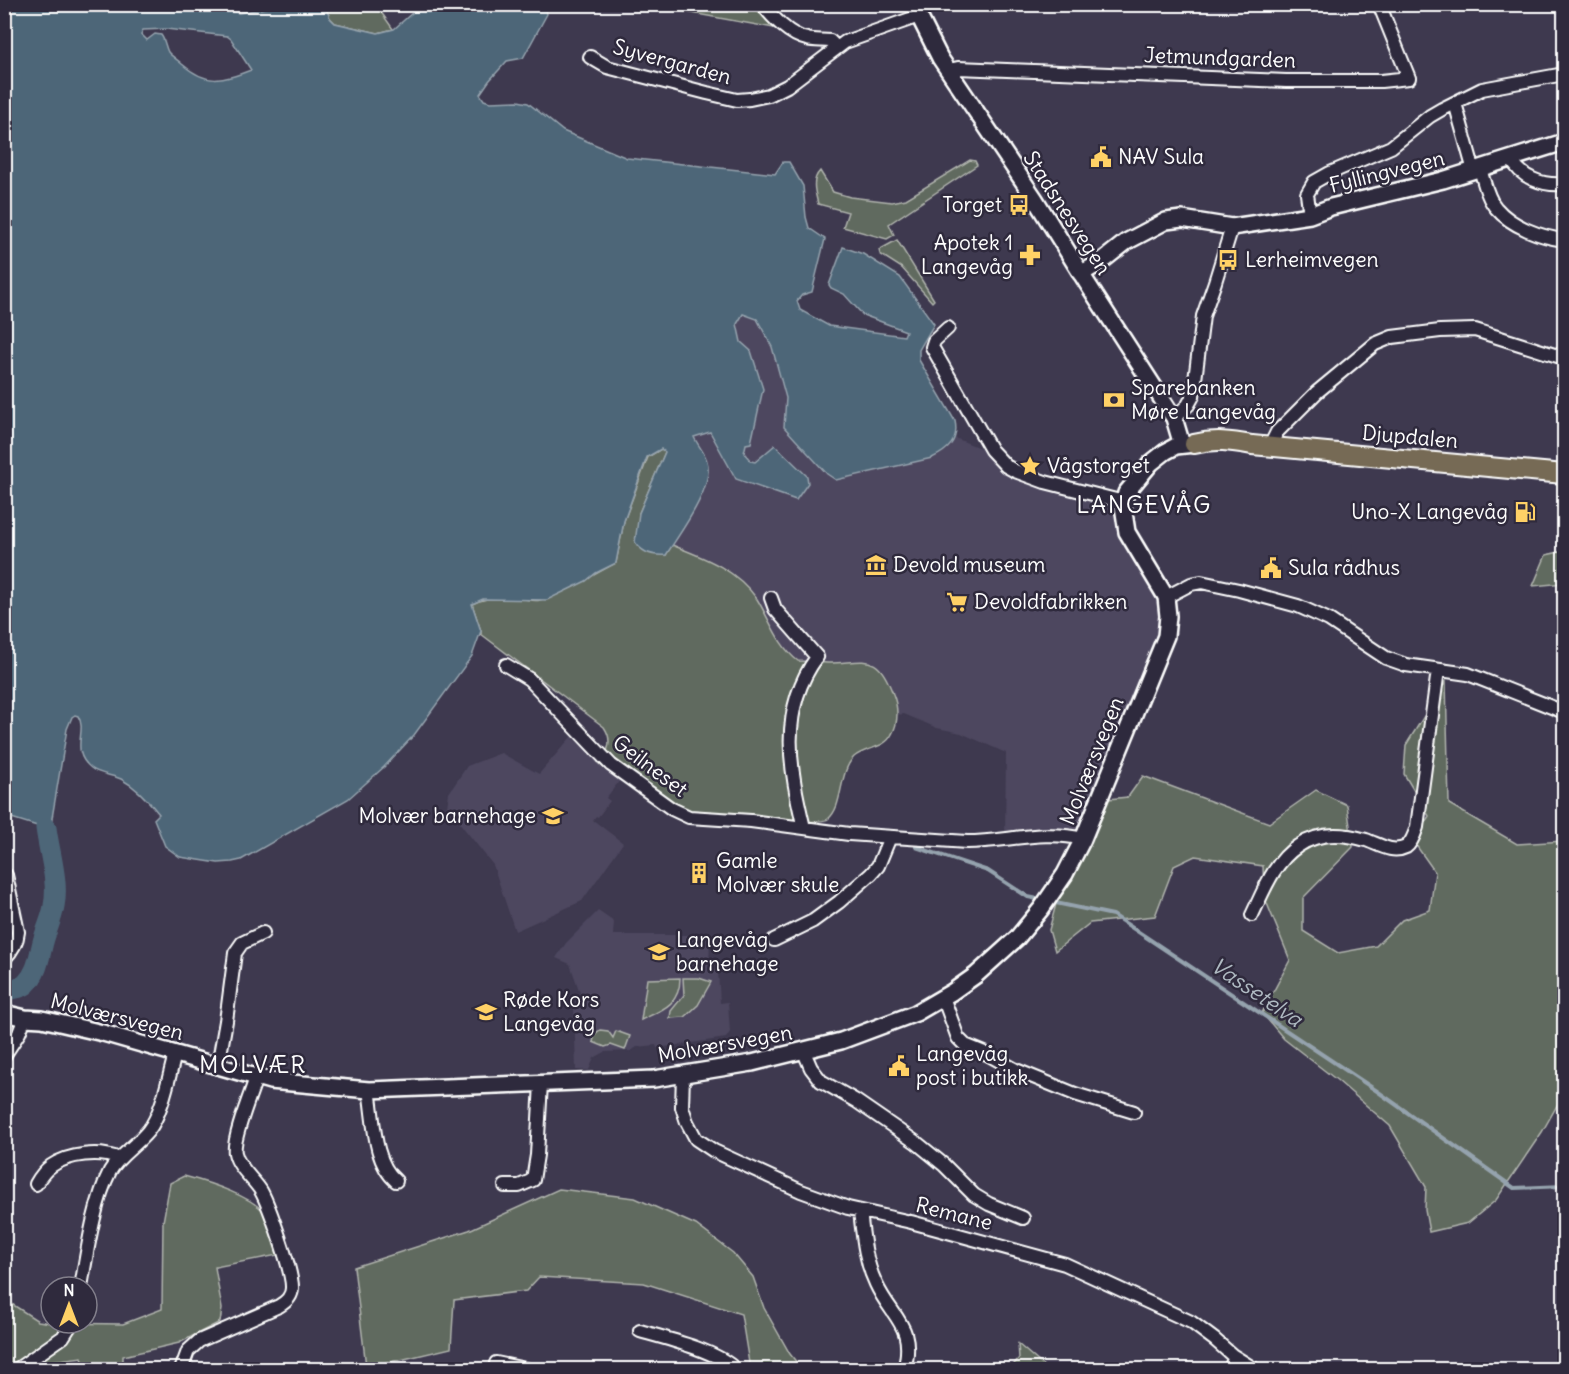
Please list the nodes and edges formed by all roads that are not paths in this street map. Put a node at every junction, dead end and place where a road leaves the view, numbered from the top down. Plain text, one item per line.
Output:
1 (762, 4) edge
2 (1379, 4) edge
3 (917, 10) edge
4 (837, 48) junction
5 (590, 57) dead end
6 (949, 70) junction
7 (1564, 74) edge
8 (1455, 103) junction
9 (1564, 141) edge
10 (1511, 158) junction
11 (1477, 170) junction
12 (1564, 184) edge
13 (1310, 215) junction
14 (1232, 227) junction
15 (1564, 240) edge
16 (1081, 274) junction
17 (948, 328) dead end
18 (1564, 358) edge
19 (1174, 418) junction
20 (1188, 444) junction
21 (1270, 446) junction
22 (1564, 474) edge
23 (1124, 502) junction
24 (1166, 597) junction
25 (771, 598) dead end
26 (506, 665) dead end
27 (1438, 670) junction
28 (1564, 712) edge
29 (804, 828) junction
30 (891, 837) junction
31 (1083, 839) junction
32 (6, 875) dead end
33 (1252, 915) dead end
34 (263, 933) dead end
35 (774, 940) dead end
36 (4, 959) edge
37 (943, 998) junction
38 (4, 1014) edge
39 (25, 1018) junction
40 (804, 1052) junction
41 (175, 1054) junction
42 (4, 1056) edge
43 (218, 1066) junction
44 (683, 1074) junction
45 (256, 1078) junction
46 (541, 1083) junction
47 (369, 1090) junction
48 (1134, 1112) dead end
49 (119, 1159) junction
50 (396, 1181) dead end
51 (36, 1184) dead end
52 (505, 1186) dead end
53 (860, 1211) junction
54 (1023, 1218) dead end
55 (84, 1275) edge
56 (640, 1331) dead end
57 (64, 1335) edge
58 (1235, 1358) junction
59 (496, 1363) dead end
60 (16, 1370) edge
61 (181, 1370) edge
62 (531, 1370) edge
63 (736, 1370) edge
64 (904, 1370) edge
65 (1229, 1370) edge
66 (1256, 1370) edge

1 - 4 street
2 - 6 street, Jetmundgarden
3 - 4 street, Syvergarden
3 - 6 street, Stadsnesvegen
4 - 5 street, Syvergarden
6 - 16 street, Stadsnesvegen
7 - 8 street, Fyllingvegen
8 - 11 street, Fyllingvegen
8 - 13 street, Fyllingvegen
9 - 10 street, Fyllingvegen
10 - 11 street, Fyllingvegen
10 - 12 street
11 - 13 street, Fyllingvegen
11 - 15 street
13 - 14 street, Fyllingvegen
14 - 16 street, Fyllingvegen
14 - 19 street
16 - 19 street, Stadsnesvegen
17 - 23 street
18 - 21 street
19 - 20 street, Stadsnesvegen
20 - 21 main road, Djupdalen
20 - 23 street
21 - 22 main road, Djupdalen
23 - 24 street, Molværsvegen
24 - 27 street
24 - 31 street, Molværsvegen
25 - 29 street
26 - 29 street, Geilneset
27 - 28 street
27 - 33 street
29 - 30 street, Geilneset
30 - 31 street, Geilneset
30 - 35 street
31 - 37 street, Molværsvegen
32 - 36 street
34 - 43 street
37 - 40 street, Molværsvegen
37 - 48 street
38 - 39 street, Molværsvegen
39 - 41 street, Molværsvegen
39 - 42 street
40 - 44 street, Molværsvegen
40 - 54 street, Remane
41 - 43 street, Molværsvegen
41 - 49 street
43 - 45 street, Molværsvegen
44 - 46 street, Molværsvegen
44 - 53 street, Remane
45 - 47 street, Molværsvegen
45 - 61 street
46 - 47 street, Molværsvegen
46 - 52 street
47 - 50 street
49 - 51 street
49 - 55 street
53 - 58 street, Remane
53 - 64 street
56 - 63 street
57 - 60 street
58 - 65 street
58 - 66 street, Remane
59 - 62 street

